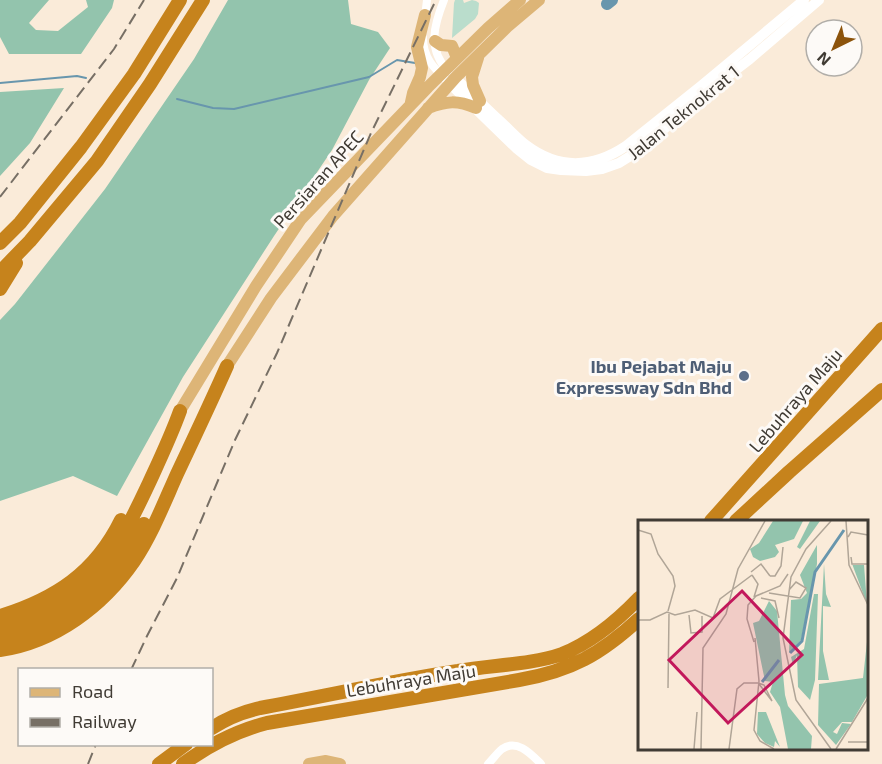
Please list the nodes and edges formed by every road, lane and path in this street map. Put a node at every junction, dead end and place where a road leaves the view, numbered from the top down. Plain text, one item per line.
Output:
1 (180, 0) edge
2 (203, 0) edge
3 (427, 0) edge
4 (444, 0) edge
5 (520, 0) edge
6 (539, 0) edge
7 (804, 0) edge
8 (819, 0) edge
9 (425, 15) junction
10 (435, 41) junction
11 (457, 57) junction
12 (478, 57) junction
13 (443, 72) junction
14 (453, 81) junction
15 (478, 105) junction
16 (410, 106) junction
17 (427, 109) junction
18 (30, 241) junction
19 (0, 243) edge
20 (0, 272) edge
21 (0, 289) edge
22 (882, 328) edge
23 (227, 366) junction
24 (882, 390) edge
25 (180, 411) junction
26 (712, 520) edge
27 (737, 520) edge
28 (638, 599) edge
29 (0, 616) edge
30 (638, 620) edge
31 (0, 626) edge
32 (0, 638) edge
33 (0, 651) edge
34 (213, 727) edge
35 (213, 745) edge
36 (183, 746) edge
37 (211, 746) edge
38 (159, 764) edge
39 (183, 764) edge
40 (309, 764) edge
41 (340, 764) edge
42 (488, 764) edge
43 (541, 764) edge

1 - 19 highway
2 - 18 highway
3 - 9 street
4 - 10 street
5 - 11 main road, Persiaran APEC
6 - 12 main road, Persiaran APEC
7 - 15 main road, Jalan Teknokrat 1
8 - 15 main road, Jalan Teknokrat 1
9 - 13 street
9 - 16 main road
10 - 11 main road
10 - 13 street
11 - 13 main road, Persiaran APEC
12 - 14 main road, Persiaran APEC
12 - 15 main road
13 - 14 street
13 - 16 main road, Persiaran APEC
14 - 15 main road, Jalan Teknokrat 1
14 - 17 main road, Persiaran APEC
15 - 17 main road
16 - 25 main road, Persiaran APEC
17 - 23 main road, Persiaran APEC
18 - 20 highway
18 - 21 highway
22 - 26 highway, Lebuhraya Maju
23 - 32 highway
23 - 33 highway
24 - 27 highway
25 - 29 highway
25 - 31 highway
28 - 34 highway, Lebuhraya Maju
30 - 35 highway, Lebuhraya Maju
36 - 38 highway
37 - 39 highway, Lebuhraya Maju
40 - 41 main road
42 - 43 street

